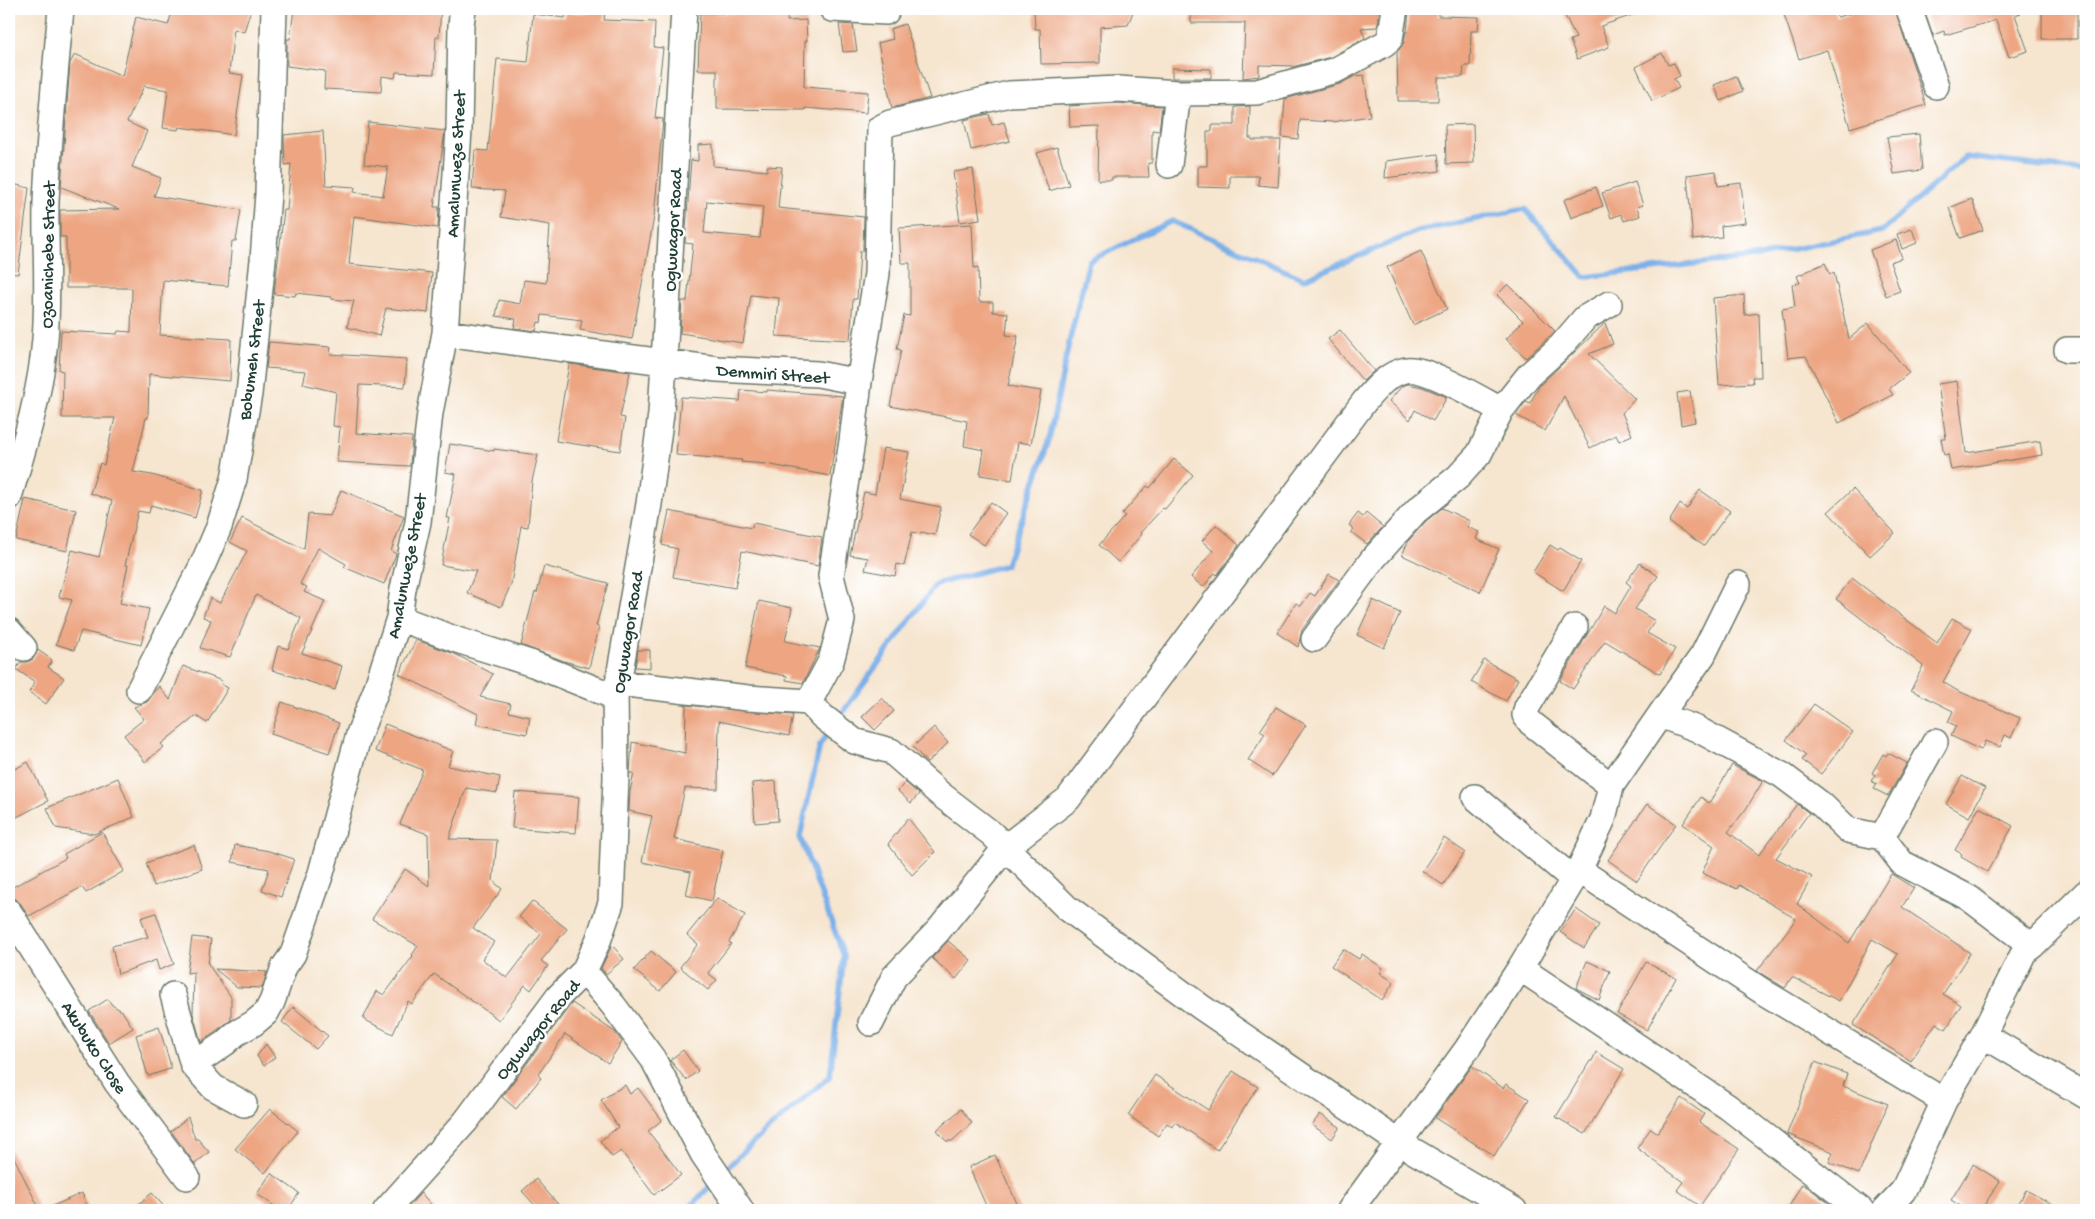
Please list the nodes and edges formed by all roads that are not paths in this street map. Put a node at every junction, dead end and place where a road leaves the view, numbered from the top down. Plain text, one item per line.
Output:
1 (61, 9) edge
2 (274, 9) edge
3 (463, 9) edge
4 (684, 9) edge
5 (832, 9) edge
6 (1395, 9) edge
7 (1909, 9) edge
8 (886, 12) dead end
9 (1936, 86) dead end
10 (1178, 93) junction
11 (1169, 165) dead end
12 (1609, 304) dead end
13 (444, 333) junction
14 (665, 362) junction
15 (859, 382) junction
16 (1501, 410) junction
17 (9, 498) edge
18 (1738, 584) dead end
19 (399, 618) junction
20 (1575, 628) dead end
21 (1314, 639) dead end
22 (139, 690) dead end
23 (616, 690) junction
24 (809, 702) junction
25 (1660, 715) junction
26 (1935, 742) dead end
27 (1611, 786) junction
28 (1475, 797) dead end
29 (1882, 837) junction
30 (1006, 847) junction
31 (1576, 875) junction
32 (2086, 893) edge
33 (9, 912) edge
34 (2032, 946) junction
35 (1520, 968) junction
36 (584, 972) junction
37 (173, 995) dead end
38 (871, 1023) dead end
39 (1983, 1035) junction
40 (193, 1065) junction
41 (2086, 1096) edge
42 (1944, 1101) junction
43 (244, 1104) dead end
44 (1400, 1143) junction
45 (187, 1178) dead end
46 (386, 1210) edge
47 (741, 1210) edge
48 (1350, 1210) edge
49 (1514, 1210) edge
50 (1861, 1210) edge
51 (1885, 1210) edge

1 - 17 street, Ozoanichebe Street
2 - 22 street, Bobumeh Street
3 - 13 street, Amalunweze Street
4 - 14 street, Ogwuagor Road
5 - 8 street
6 - 10 street
7 - 9 street
10 - 11 street
10 - 15 street
12 - 16 street
13 - 14 street, Demmiri Street
13 - 19 street, Amalunweze Street
14 - 15 street, Demmiri Street
14 - 23 street, Ogwuagor Road
15 - 24 street
16 - 21 street
16 - 30 street
18 - 25 street
19 - 23 street
19 - 40 street, Amalunweze Street
20 - 27 street
23 - 24 street
23 - 36 street, Ogwuagor Road
24 - 30 street
25 - 27 street
25 - 29 street
26 - 29 street
27 - 31 street
28 - 31 street
29 - 34 street
30 - 38 street
30 - 44 street
31 - 35 street
31 - 42 street
32 - 34 street
33 - 45 street, Akubuko Close
34 - 39 street
35 - 44 street
35 - 50 street
36 - 46 street, Ogwuagor Road
36 - 47 street
37 - 40 street
39 - 41 street
39 - 42 street
40 - 43 street
42 - 51 street
44 - 48 street
44 - 49 street

